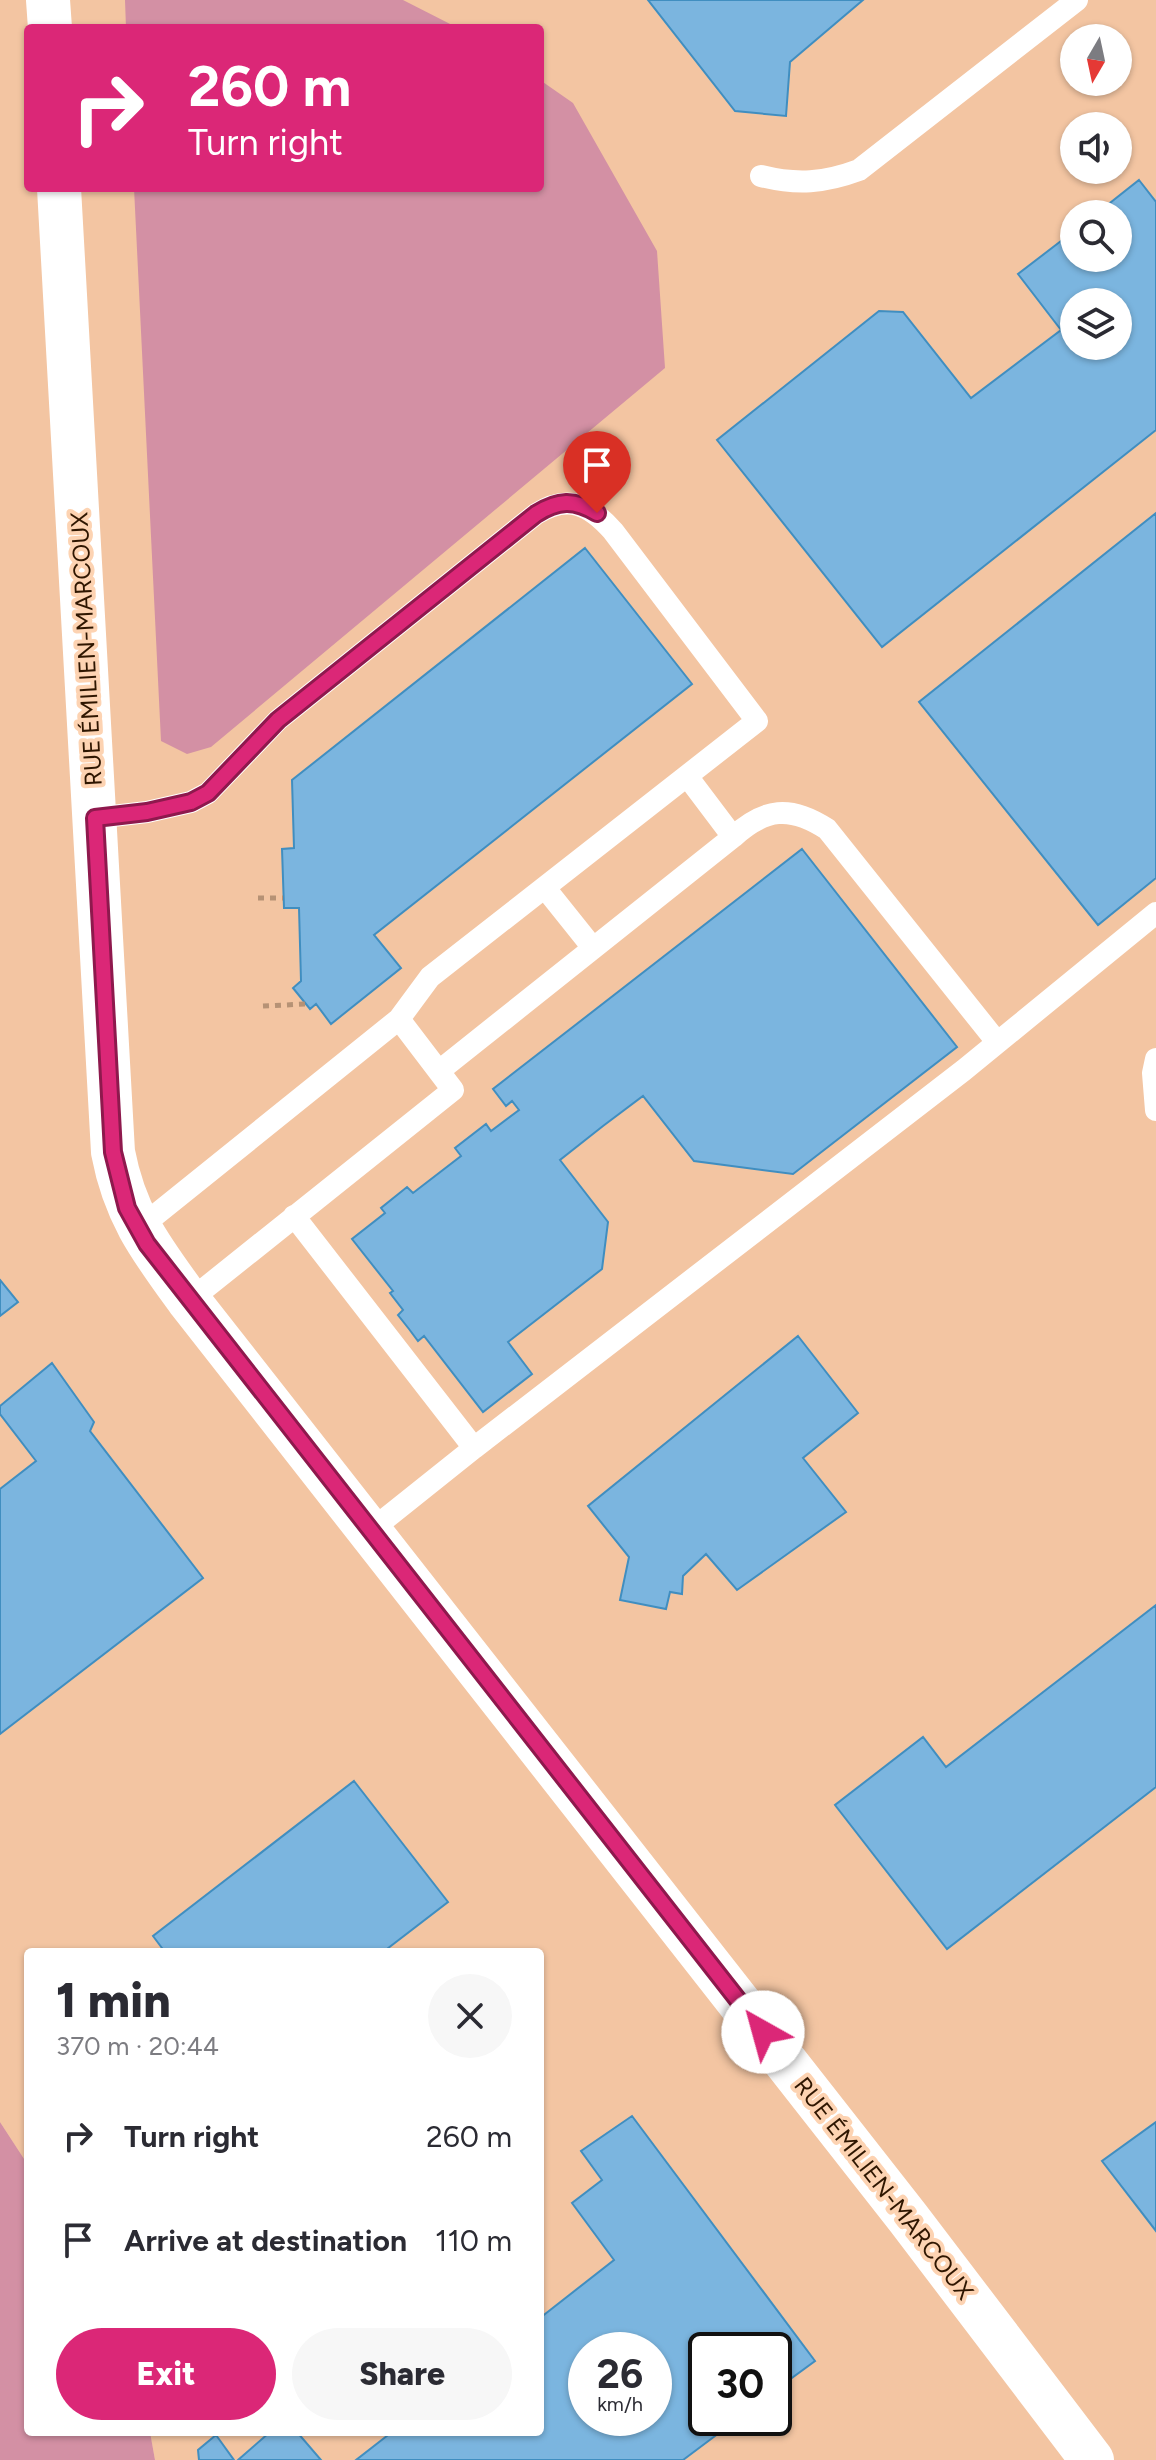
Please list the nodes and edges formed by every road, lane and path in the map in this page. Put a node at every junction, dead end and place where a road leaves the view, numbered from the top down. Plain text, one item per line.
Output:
1 (48, 0) edge
2 (1077, 0) edge
3 (50, 24) edge
4 (761, 176) dead end
5 (59, 192) edge
6 (687, 776) junction
7 (95, 818) junction
8 (733, 837) junction
9 (545, 888) junction
10 (258, 898) dead end
11 (283, 898) dead end
12 (1156, 913) edge
13 (593, 948) junction
14 (306, 1004) dead end
15 (263, 1006) dead end
16 (399, 1019) junction
17 (997, 1042) junction
18 (1156, 1059) edge
19 (439, 1071) junction
20 (1156, 1110) edge
21 (294, 1216) junction
22 (138, 1229) junction
23 (189, 1301) junction
24 (474, 1448) junction
25 (370, 1531) junction
26 (1092, 2460) edge

1 - 3 street
2 - 4 lane
5 - 7 street, RUE ÉMILIEN-MARCOUX
6 - 7 lane
6 - 8 lane
6 - 9 lane
7 - 22 street, RUE ÉMILIEN-MARCOUX
8 - 13 lane
8 - 17 lane
9 - 13 lane
9 - 16 lane
10 - 11 path
12 - 17 lane
13 - 19 lane
14 - 15 path
16 - 19 lane
16 - 22 lane
17 - 24 lane
18 - 20 lane
19 - 21 lane
21 - 23 lane
21 - 24 lane
22 - 23 street, RUE ÉMILIEN-MARCOUX
23 - 25 street, RUE ÉMILIEN-MARCOUX
24 - 25 lane
25 - 26 street, RUE ÉMILIEN-MARCOUX

